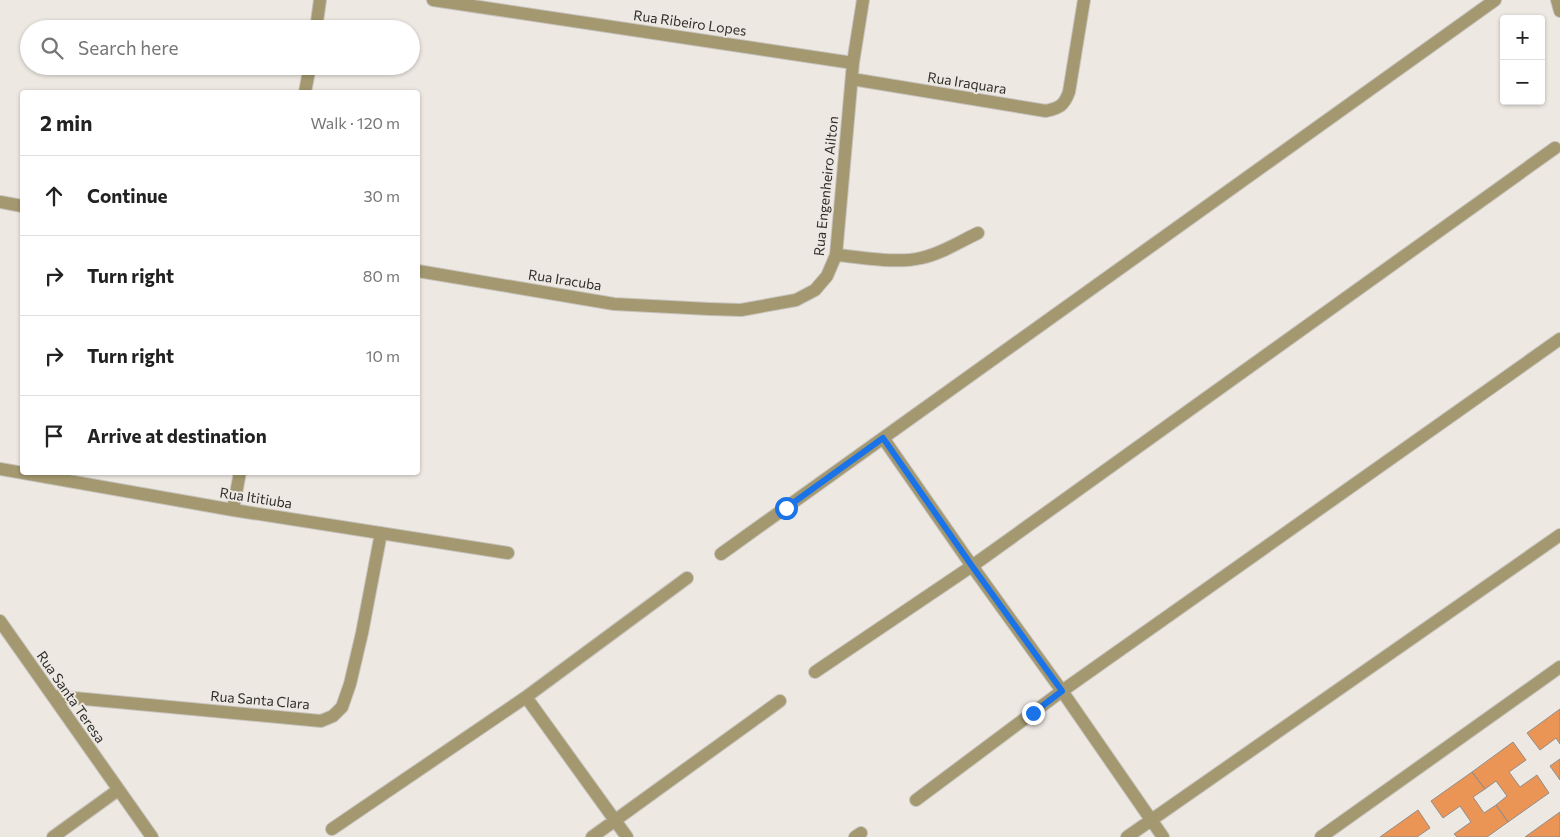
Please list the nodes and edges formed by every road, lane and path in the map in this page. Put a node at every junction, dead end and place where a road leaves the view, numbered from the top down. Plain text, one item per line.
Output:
1 (320, 0) edge
2 (433, 0) edge
3 (863, 0) edge
4 (1084, 0) edge
5 (1495, 0) edge
6 (1557, 0) edge
7 (1560, 11) edge
8 (317, 20) edge
9 (853, 62) junction
10 (308, 75) edge
11 (852, 79) junction
12 (305, 90) edge
13 (1554, 148) dead end
14 (0, 202) edge
15 (20, 206) edge
16 (978, 233) dead end
17 (836, 255) junction
18 (420, 271) edge
19 (709, 310) joint
20 (1560, 339) edge
21 (883, 438) junction
22 (0, 469) edge
23 (20, 473) edge
24 (34, 475) edge
25 (239, 475) edge
26 (233, 510) junction
27 (381, 533) junction
28 (1560, 535) edge
29 (508, 553) dead end
30 (721, 554) dead end
31 (972, 566) junction
32 (687, 578) dead end
33 (0, 621) edge
34 (5, 639) edge
35 (1560, 667) edge
36 (815, 672) dead end
37 (1062, 691) junction
38 (53, 696) junction
39 (526, 697) junction
40 (780, 701) dead end
41 (118, 790) junction
42 (916, 800) dead end
43 (1151, 820) junction
44 (616, 821) junction
45 (332, 829) dead end
46 (53, 837) edge
47 (152, 837) edge
48 (592, 837) edge
49 (626, 837) edge
50 (1127, 837) edge
51 (1163, 837) edge
52 (1321, 837) edge

1 - 8 street
2 - 9 street, Rua Ribeiro Lopes
3 - 9 street, Rua Engenheiro Ailton
4 - 11 street, Rua Iraquara
5 - 21 street
6 - 7 street
9 - 11 street, Rua Engenheiro Ailton
10 - 12 street
11 - 17 street, Rua Engenheiro Ailton
13 - 31 street
14 - 15 street
16 - 17 street
17 - 19 street, Rua Engenheiro Ailton
18 - 19 street, Rua Iracuba
20 - 37 street
21 - 30 street
21 - 31 street
22 - 23 street, Rua Ititiuba
24 - 26 street, Rua Ititiuba
25 - 26 street
26 - 27 street, Rua Ititiuba
27 - 29 street, Rua Ititiuba
27 - 38 street, Rua Santa Clara
28 - 43 street
31 - 36 street
31 - 37 street
32 - 39 street
33 - 34 street, Rua Santa Teresa
34 - 38 street, Rua Santa Teresa
35 - 52 street
37 - 42 street
37 - 43 street
38 - 41 street, Rua Santa Teresa
39 - 44 street
39 - 45 street
40 - 44 street
41 - 46 street
41 - 47 street, Rua Santa Teresa
43 - 50 street
43 - 51 street
44 - 48 street
44 - 49 street

